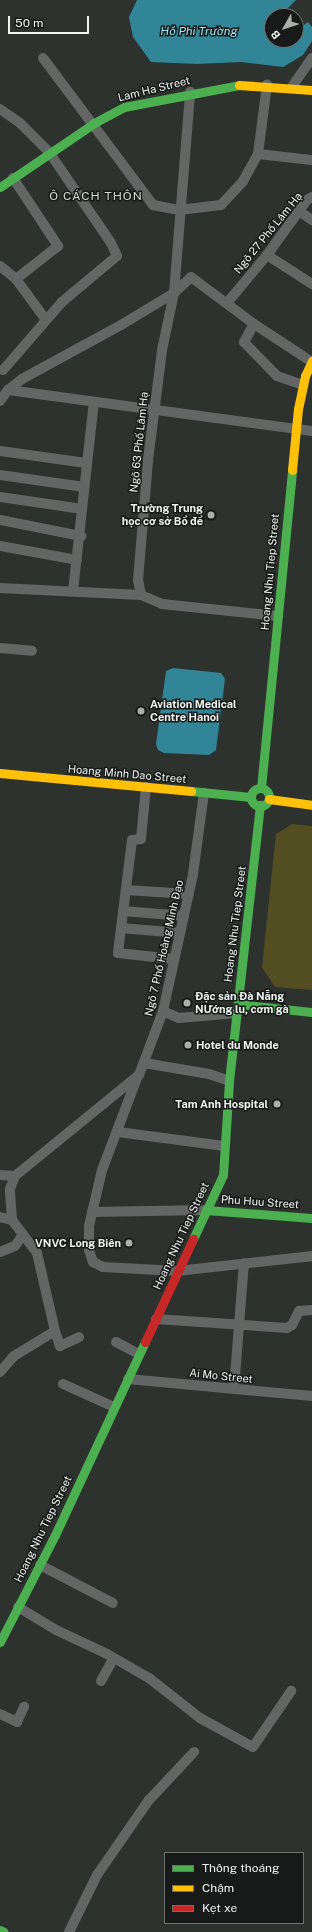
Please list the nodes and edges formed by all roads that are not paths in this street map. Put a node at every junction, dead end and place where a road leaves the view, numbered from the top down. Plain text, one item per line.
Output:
1 (43, 58) dead end
2 (312, 58) edge
3 (267, 85) junction
4 (292, 88) junction
5 (312, 90) edge
6 (190, 92) junction
7 (0, 109) edge
8 (94, 123) junction
9 (49, 152) junction
10 (258, 154) junction
11 (312, 160) edge
12 (12, 178) junction
13 (0, 188) edge
14 (310, 196) edge
15 (179, 210) junction
16 (299, 212) junction
17 (312, 220) edge
18 (267, 256) junction
19 (0, 266) edge
20 (16, 279) junction
21 (312, 284) edge
22 (174, 293) junction
23 (226, 303) junction
24 (46, 320) junction
25 (254, 324) junction
26 (312, 362) edge
27 (2, 368) edge
28 (303, 385) junction
29 (11, 388) junction
30 (0, 401) edge
31 (94, 402) junction
32 (154, 411) junction
33 (295, 430) junction
34 (312, 431) edge
35 (0, 451) edge
36 (86, 463) junction
37 (0, 475) edge
38 (84, 487) junction
39 (0, 497) edge
40 (82, 510) junction
41 (0, 520) edge
42 (80, 536) junction
43 (0, 546) edge
44 (77, 560) junction
45 (0, 588) edge
46 (73, 591) junction
47 (141, 595) junction
48 (278, 616) junction
49 (0, 648) edge
50 (32, 651) dead end
51 (0, 773) edge
52 (146, 787) junction
53 (261, 788) junction
54 (204, 793) junction
55 (251, 797) junction
56 (269, 799) junction
57 (312, 805) edge
58 (260, 806) junction
59 (126, 890) junction
60 (189, 894) junction
61 (123, 911) junction
62 (184, 916) junction
63 (121, 928) junction
64 (180, 933) junction
65 (173, 959) junction
66 (237, 1009) junction
67 (163, 1010) junction
68 (312, 1012) edge
69 (144, 1063) junction
70 (139, 1075) junction
71 (229, 1081) junction
72 (118, 1132) junction
73 (224, 1146) junction
74 (0, 1174) edge
75 (15, 1176) junction
76 (206, 1210) junction
77 (92, 1212) junction
78 (0, 1217) edge
79 (312, 1218) edge
80 (12, 1220) junction
81 (22, 1236) junction
82 (0, 1252) edge
83 (312, 1256) edge
84 (244, 1263) junction
85 (177, 1271) junction
86 (312, 1310) edge
87 (156, 1318) junction
88 (240, 1326) junction
89 (55, 1331) junction
90 (79, 1337) dead end
91 (116, 1342) dead end
92 (139, 1354) junction
93 (0, 1372) edge
94 (128, 1379) junction
95 (63, 1384) dead end
96 (234, 1389) junction
97 (312, 1396) edge
98 (114, 1407) junction
99 (40, 1565) junction
100 (113, 1603) dead end
101 (18, 1607) junction
102 (0, 1642) edge
103 (114, 1658) junction
104 (101, 1681) dead end
105 (291, 1691) dead end
106 (24, 1706) dead end
107 (0, 1714) edge
108 (194, 1752) dead end
109 (0, 1930) edge
110 (4, 1932) edge
111 (69, 1932) edge

1 - 8 street
2 - 4 street
3 - 4 street, Lam Ha Street
3 - 6 street, Lam Ha Street
3 - 10 street
4 - 5 street, Lam Ha Street
6 - 8 street, Lam Ha Street
6 - 15 street, Ngõ 63 Phố Lâm Hạ
7 - 9 street
8 - 9 street, Lam Ha Street
8 - 15 street
9 - 12 street, Lam Ha Street
9 - 24 street
10 - 11 street
10 - 15 street
12 - 13 street, Lam Ha Street
12 - 20 street
14 - 16 street, Ngõ 27 Phố Lâm Hạ
15 - 22 street, Ngõ 63 Phố Lâm Hạ
16 - 17 street
16 - 18 street, Ngõ 27 Phố Lâm Hạ
18 - 21 street
18 - 23 street, Ngõ 27 Phố Lâm Hạ
19 - 20 street
20 - 24 street
22 - 23 street
22 - 29 street
22 - 32 street, Ngõ 63 Phố Lâm Hạ
23 - 25 street
24 - 27 street
25 - 26 street
25 - 28 street
26 - 28 street, Hoang Nhu Tiep Street
27 - 29 street
28 - 33 street, Hoang Nhu Tiep Street
29 - 30 street
29 - 31 street
31 - 32 street
31 - 36 street
32 - 33 street
32 - 47 street, Ngõ 63 Phố Lâm Hạ
33 - 34 street
33 - 48 street, Hoang Nhu Tiep Street
35 - 36 street
36 - 38 street
37 - 38 street
38 - 40 street
39 - 40 street
40 - 42 street
41 - 42 street
42 - 44 street
43 - 44 street
44 - 46 street
45 - 46 street
46 - 47 street
47 - 48 street
48 - 53 street, Hoang Nhu Tiep Street
49 - 50 street
51 - 52 street, Hoang Minh Dao Street
52 - 54 street, Hoang Minh Dao Street
52 - 59 street
53 - 55 street
53 - 56 street
54 - 55 street, Hoang Minh Dao Street
54 - 60 street, Ngõ 7 Phố Hoàng Minh Đạo
55 - 58 street
56 - 57 street
56 - 58 street
58 - 66 street, Hoang Nhu Tiep Street
59 - 60 street
59 - 61 street
60 - 62 street, Ngõ 7 Phố Hoàng Minh Đạo
61 - 62 street
61 - 63 street
62 - 64 street, Ngõ 7 Phố Hoàng Minh Đạo
63 - 64 street
63 - 65 street
64 - 65 street, Ngõ 7 Phố Hoàng Minh Đạo
65 - 67 street, Ngõ 7 Phố Hoàng Minh Đạo
66 - 67 street
66 - 68 street
66 - 71 street, Hoang Nhu Tiep Street
67 - 69 street, Ngõ 7 Phố Hoàng Minh Đạo
69 - 70 street, Ngõ 7 Phố Hoàng Minh Đạo
69 - 71 street
70 - 72 street
70 - 75 street, Ngõ 7 Phố Hoàng Minh Đạo
71 - 73 street, Hoang Nhu Tiep Street
72 - 73 street
72 - 77 street
73 - 76 street, Hoang Nhu Tiep Street
74 - 75 street
75 - 80 street
76 - 77 street
76 - 79 street, Phu Huu Street
76 - 85 street, Hoang Nhu Tiep Street
77 - 85 street
78 - 80 street
80 - 81 street
81 - 82 street
81 - 89 street
83 - 84 street
84 - 85 street
84 - 88 street
85 - 87 street, Hoang Nhu Tiep Street
86 - 88 street
87 - 88 street
87 - 92 street, Hoang Nhu Tiep Street
88 - 96 street
89 - 90 street
89 - 93 street
91 - 92 street
92 - 94 street, Hoang Nhu Tiep Street
94 - 96 street, Ai Mo Street
94 - 98 street, Hoang Nhu Tiep Street
95 - 98 street
96 - 97 street, Ai Mo Street
98 - 99 street, Hoang Nhu Tiep Street
99 - 100 street
99 - 101 street, Hoang Nhu Tiep Street
101 - 102 street, Hoang Nhu Tiep Street
101 - 103 street
103 - 104 street
103 - 105 street
106 - 107 street
108 - 111 street
109 - 110 street

